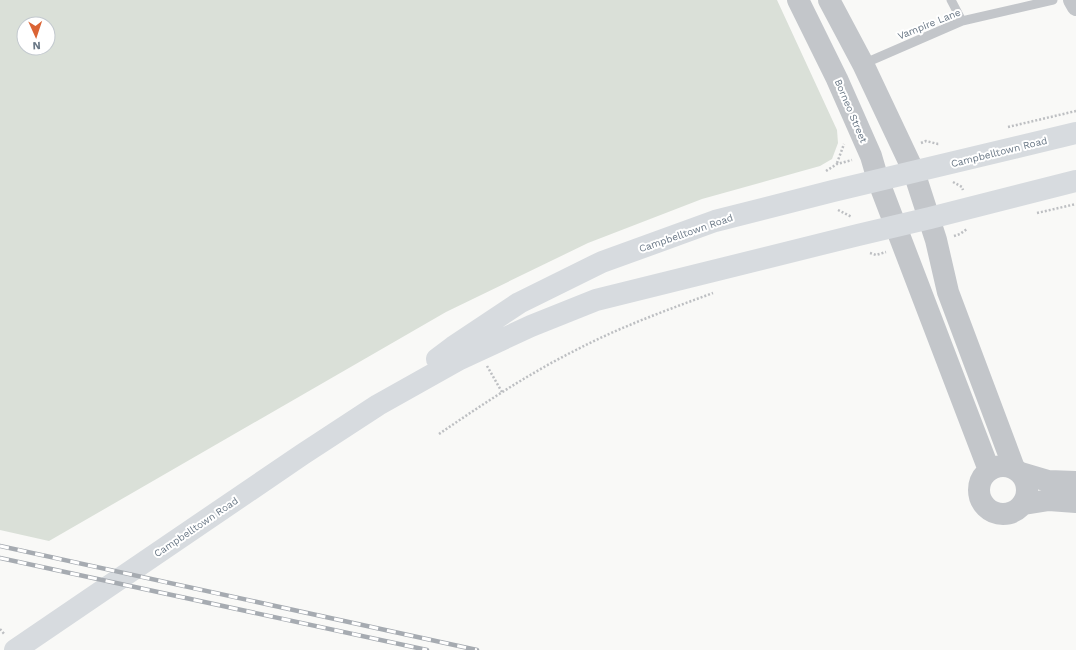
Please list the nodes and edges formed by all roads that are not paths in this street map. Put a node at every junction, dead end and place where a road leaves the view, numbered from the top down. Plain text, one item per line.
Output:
1 (798, 0) edge
2 (829, 0) edge
3 (951, 0) edge
4 (1053, 0) edge
5 (1072, 0) edge
6 (1076, 7) edge
7 (962, 22) junction
8 (863, 64) junction
9 (1076, 133) edge
10 (914, 172) junction
11 (878, 180) junction
12 (1076, 181) edge
13 (930, 218) junction
14 (896, 226) junction
15 (378, 405) junction
16 (989, 470) junction
17 (1018, 470) junction
18 (1076, 482) edge
19 (1076, 502) edge
20 (1024, 504) junction
21 (15, 650) edge

1 - 11 street, Borneo Street
2 - 8 street
3 - 7 lane
4 - 7 lane, Vampire Lane
5 - 6 street
7 - 8 lane, Vampire Lane
8 - 10 street
9 - 10 main road, Campbelltown Road
10 - 11 main road, Campbelltown Road
10 - 13 street
11 - 14 street, Borneo Street
11 - 15 main road, Campbelltown Road
12 - 13 main road, Campbelltown Road
13 - 14 main road, Campbelltown Road
13 - 17 street
14 - 15 main road, Campbelltown Road
14 - 16 street, Borneo Street
15 - 21 main road, Campbelltown Road
16 - 17 street
16 - 20 street
17 - 18 street
17 - 20 street
19 - 20 street

